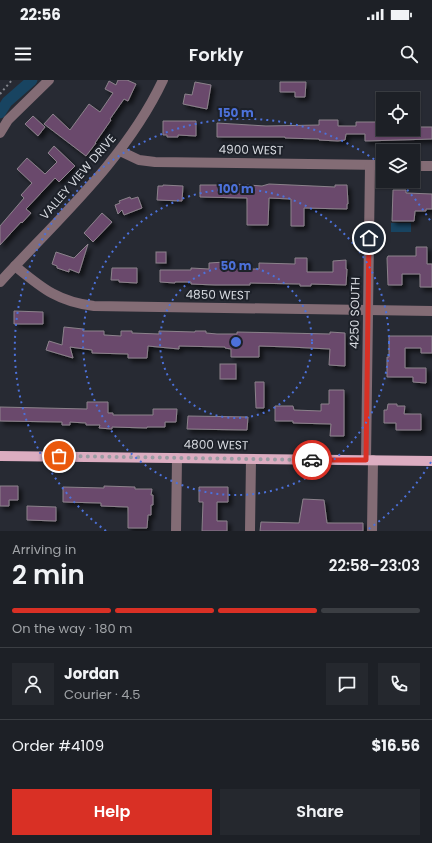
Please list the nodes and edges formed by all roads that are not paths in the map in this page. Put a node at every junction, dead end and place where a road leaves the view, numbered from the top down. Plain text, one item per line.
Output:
1 (49, 80) edge
2 (163, 80) edge
3 (0, 133) edge
4 (120, 151) junction
5 (370, 165) junction
6 (376, 165) edge
7 (420, 166) edge
8 (432, 166) edge
9 (14, 266) junction
10 (0, 282) edge
11 (368, 310) junction
12 (432, 311) edge
13 (0, 456) edge
14 (177, 458) junction
15 (251, 459) junction
16 (369, 460) junction
17 (432, 461) edge
18 (176, 531) edge
19 (250, 531) edge
20 (372, 531) edge

1 - 3 street
2 - 4 street, VALLEY VIEW DRIVE
4 - 5 street, 4900 WEST
4 - 9 street, VALLEY VIEW DRIVE
5 - 6 street, 4900 WEST
5 - 11 street, 4250 SOUTH
7 - 8 street
9 - 10 street, VALLEY VIEW DRIVE
9 - 11 street, 4850 WEST
11 - 12 street, 4850 WEST
11 - 16 street, 4250 SOUTH
13 - 14 main road, 4800 WEST
14 - 15 main road, 4800 WEST
14 - 18 street
15 - 16 main road, 4800 WEST
15 - 19 street
16 - 17 main road, 4800 WEST
16 - 20 street, 4250 SOUTH

